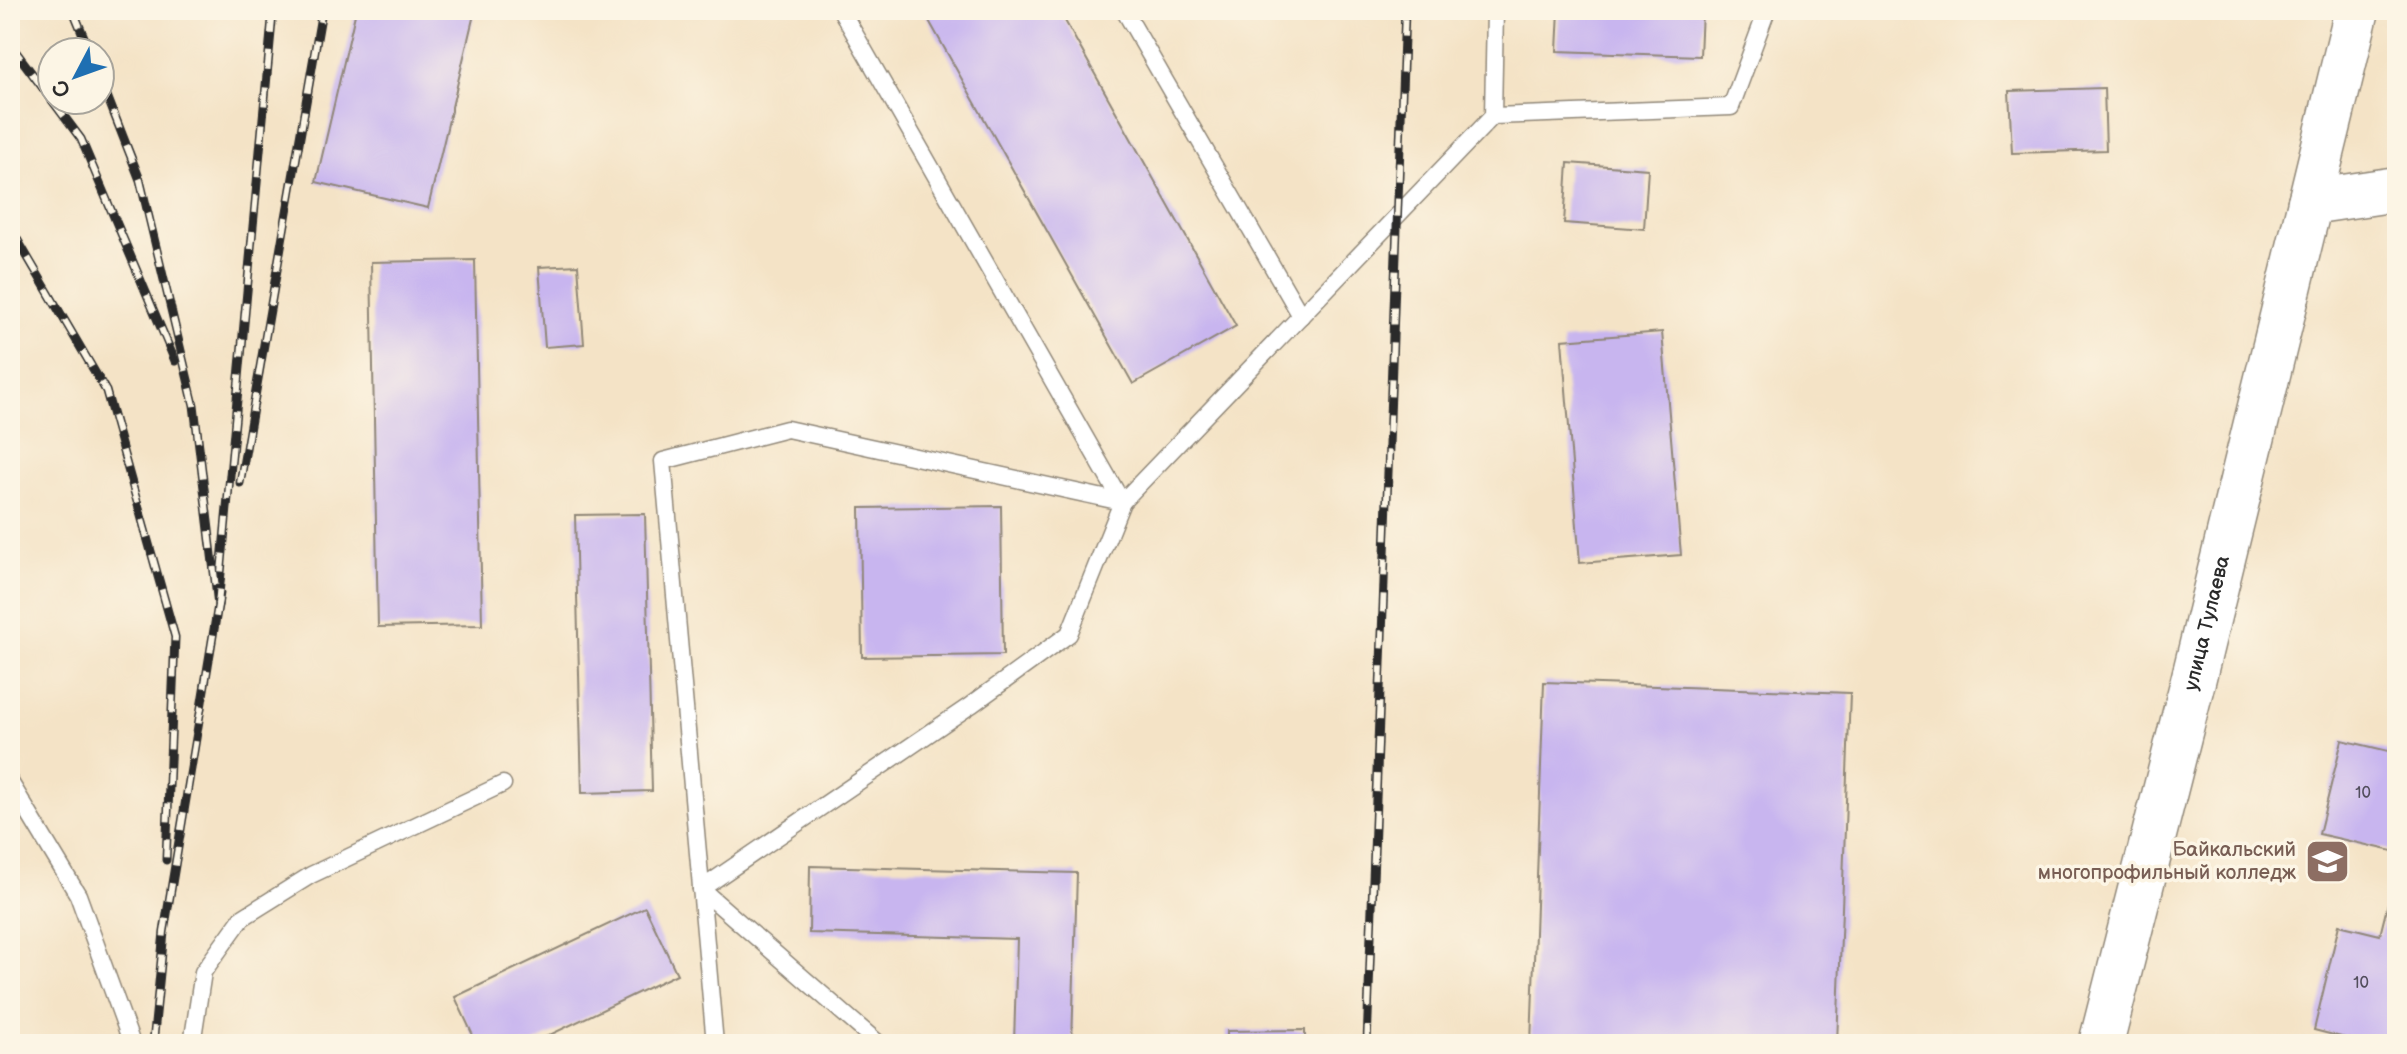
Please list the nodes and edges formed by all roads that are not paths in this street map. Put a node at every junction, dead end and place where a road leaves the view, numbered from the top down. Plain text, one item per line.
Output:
1 (841, 10) edge
2 (1124, 10) edge
3 (1495, 10) edge
4 (1767, 10) edge
5 (2357, 10) edge
6 (1493, 116) junction
7 (2397, 189) edge
8 (2310, 202) junction
9 (1301, 316) junction
10 (1122, 502) junction
11 (10, 782) edge
12 (503, 784) dead end
13 (701, 889) junction
14 (132, 1044) edge
15 (192, 1044) edge
16 (715, 1044) edge
17 (879, 1044) edge
18 (2101, 1044) edge

1 - 10 lane
2 - 9 lane
3 - 6 lane
4 - 6 lane
5 - 8 main road, улица Тулаева
6 - 9 lane
7 - 8 main road
8 - 18 main road, улица Тулаева
9 - 10 lane
10 - 13 lane
10 - 13 lane
11 - 14 lane
12 - 15 lane
13 - 16 lane
13 - 17 lane

